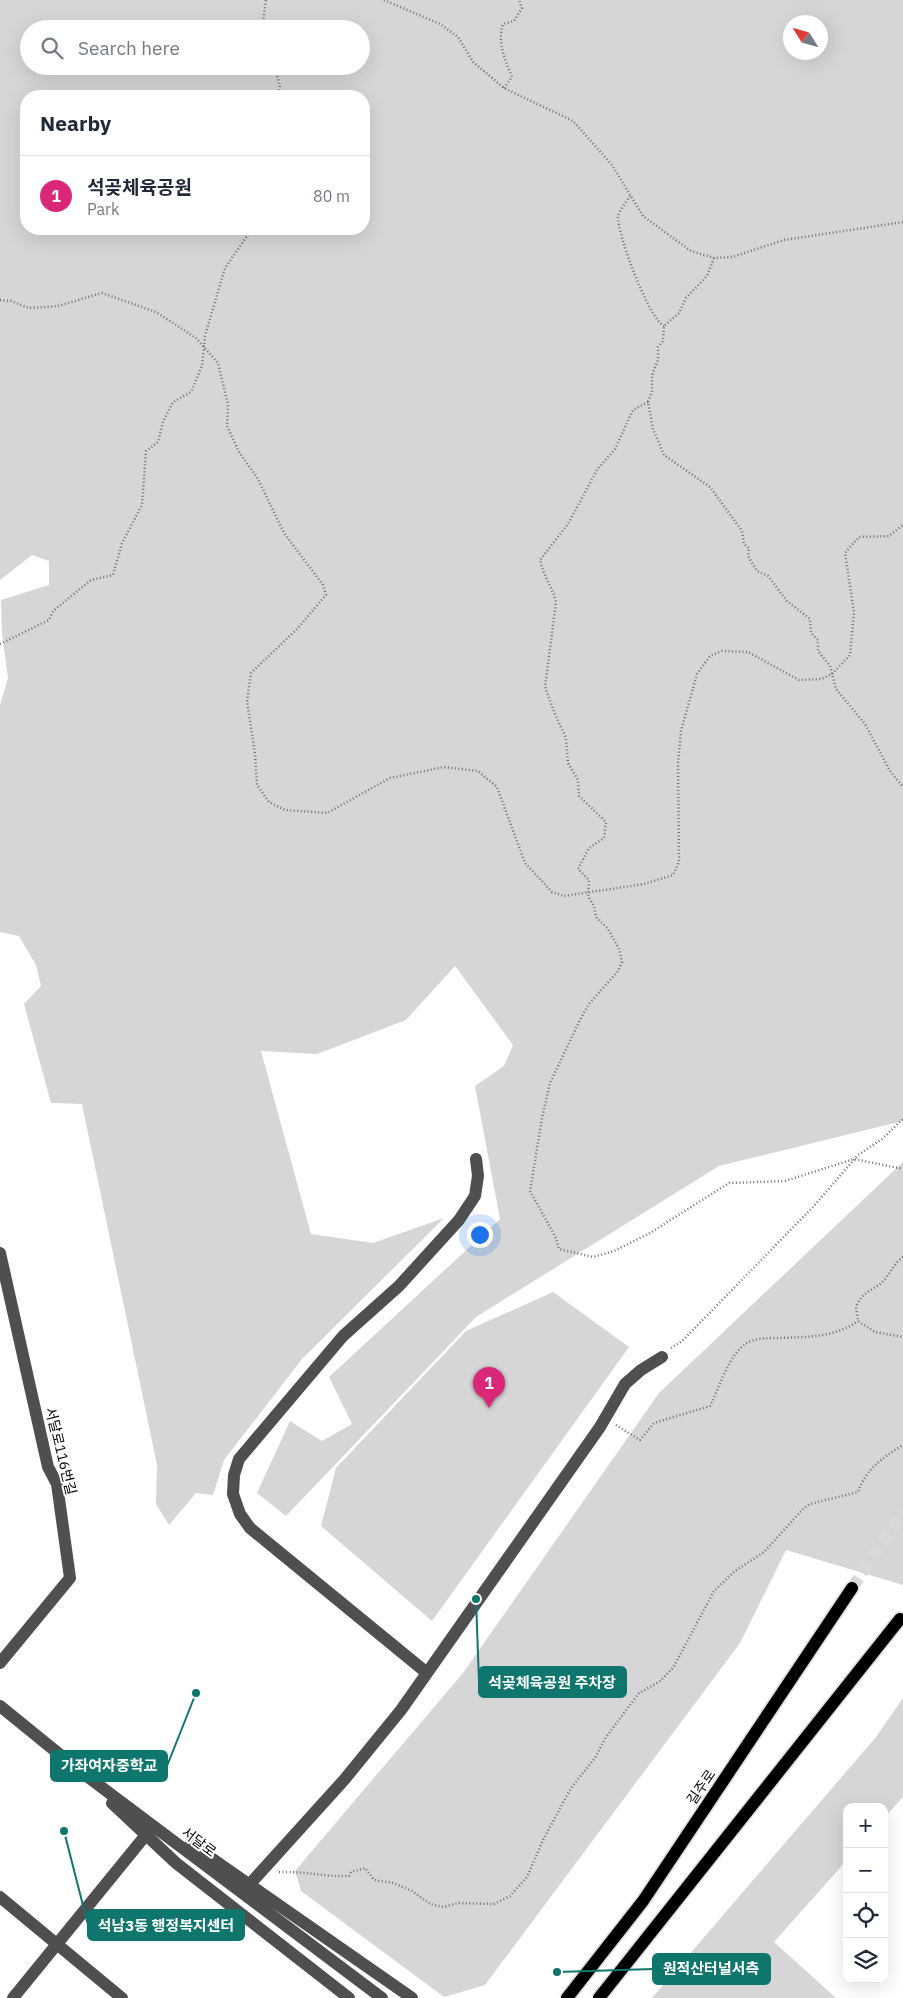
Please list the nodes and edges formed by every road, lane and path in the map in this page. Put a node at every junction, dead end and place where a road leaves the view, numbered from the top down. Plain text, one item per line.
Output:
1 (266, 0) edge
2 (384, 0) edge
3 (519, 0) edge
4 (263, 20) edge
5 (277, 75) edge
6 (504, 88) junction
7 (279, 90) edge
8 (630, 196) junction
9 (903, 222) edge
10 (248, 235) edge
11 (714, 258) junction
12 (0, 300) edge
13 (664, 326) junction
14 (204, 346) junction
15 (648, 402) junction
16 (903, 525) edge
17 (0, 644) edge
18 (832, 674) junction
19 (903, 787) edge
20 (588, 893) junction
21 (903, 1119) edge
22 (476, 1159) dead end
23 (854, 1159) junction
24 (903, 1170) edge
25 (0, 1254) edge
26 (903, 1257) edge
27 (858, 1320) junction
28 (903, 1337) edge
29 (662, 1357) joint
30 (605, 1419) junction
31 (903, 1445) edge
32 (852, 1588) tunnel mouth
33 (900, 1619) dead end
34 (0, 1663) edge
35 (426, 1673) junction
36 (0, 1706) edge
37 (80, 1771) junction
38 (145, 1836) junction
39 (259, 1874) junction
40 (249, 1885) junction
41 (0, 1897) edge
42 (57, 1944) junction
43 (13, 1998) edge
44 (122, 1998) edge
45 (349, 1998) edge
46 (382, 1998) edge
47 (412, 1998) edge
48 (568, 1998) edge
49 (599, 1998) edge

1 - 4 path
2 - 6 path
3 - 6 path
5 - 7 path
6 - 8 path
8 - 11 path
8 - 13 path
9 - 11 path
10 - 14 path
11 - 13 path
12 - 14 path
13 - 15 path
14 - 17 path
14 - 20 path
15 - 18 path
15 - 20 path
16 - 18 path
18 - 19 path
18 - 20 path
20 - 23 path
21 - 23 path
22 - 35 street
23 - 24 path
23 - 29 path
25 - 34 street, 서달로116번길
26 - 27 path
27 - 28 path
27 - 30 path
29 - 30 street
30 - 35 street
31 - 39 path
32 - 48 main road, 길주로
33 - 49 main road
35 - 39 street
36 - 37 street, 서달로
37 - 38 street
37 - 40 street
37 - 46 street, 서달로
38 - 42 street
38 - 45 street
39 - 40 street
40 - 47 street
41 - 42 street
42 - 43 street
42 - 44 street

